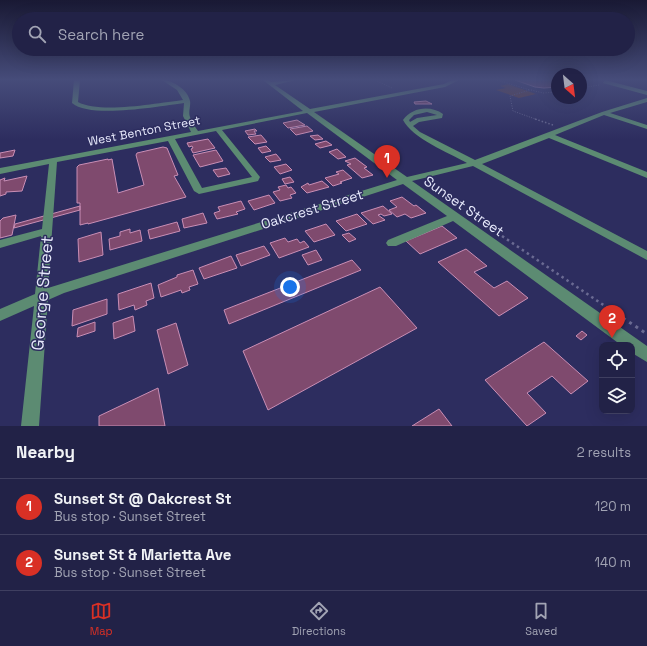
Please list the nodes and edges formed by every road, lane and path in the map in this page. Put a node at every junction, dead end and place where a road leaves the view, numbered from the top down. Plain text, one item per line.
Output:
1 (75, 100) edge
2 (293, 100) edge
3 (363, 100) edge
4 (511, 100) edge
5 (647, 100) edge
6 (187, 101) joint
7 (307, 110) junction
8 (604, 113) junction
9 (409, 126) junction
10 (556, 126) dead end
11 (647, 127) edge
12 (217, 128) junction
13 (195, 132) junction
14 (549, 135) junction
15 (170, 137) junction
16 (53, 160) junction
17 (475, 163) junction
18 (0, 171) edge
19 (647, 175) edge
20 (403, 181) junction
21 (454, 217) junction
22 (47, 231) junction
23 (500, 235) dead end
24 (392, 243) dead end
25 (0, 244) edge
26 (647, 256) edge
27 (42, 296) junction
28 (0, 315) edge
29 (647, 334) edge
30 (647, 355) edge
31 (30, 426) edge

1 - 6 street
2 - 7 street, Sunset Street
3 - 7 street, West Benton Street
4 - 10 path
5 - 8 street, Oakcrest Street
6 - 13 street
7 - 12 street, West Benton Street
7 - 20 street, Sunset Street
8 - 11 street
8 - 14 street, Oakcrest Street
9 - 9 street
9 - 17 street
12 - 13 street, West Benton Street
12 - 15 street
13 - 15 street, West Benton Street
14 - 17 street, Oakcrest Street
14 - 19 street
15 - 16 street, West Benton Street
16 - 18 street, West Benton Street
16 - 22 street, George Street
17 - 20 street, Oakcrest Street
17 - 26 street
20 - 21 street, Sunset Street
20 - 27 street, Oakcrest Street
21 - 24 street
21 - 30 street, Sunset Street
22 - 25 street
22 - 27 street, George Street
23 - 29 path
27 - 28 street, Oakcrest Street
27 - 31 street, George Street

